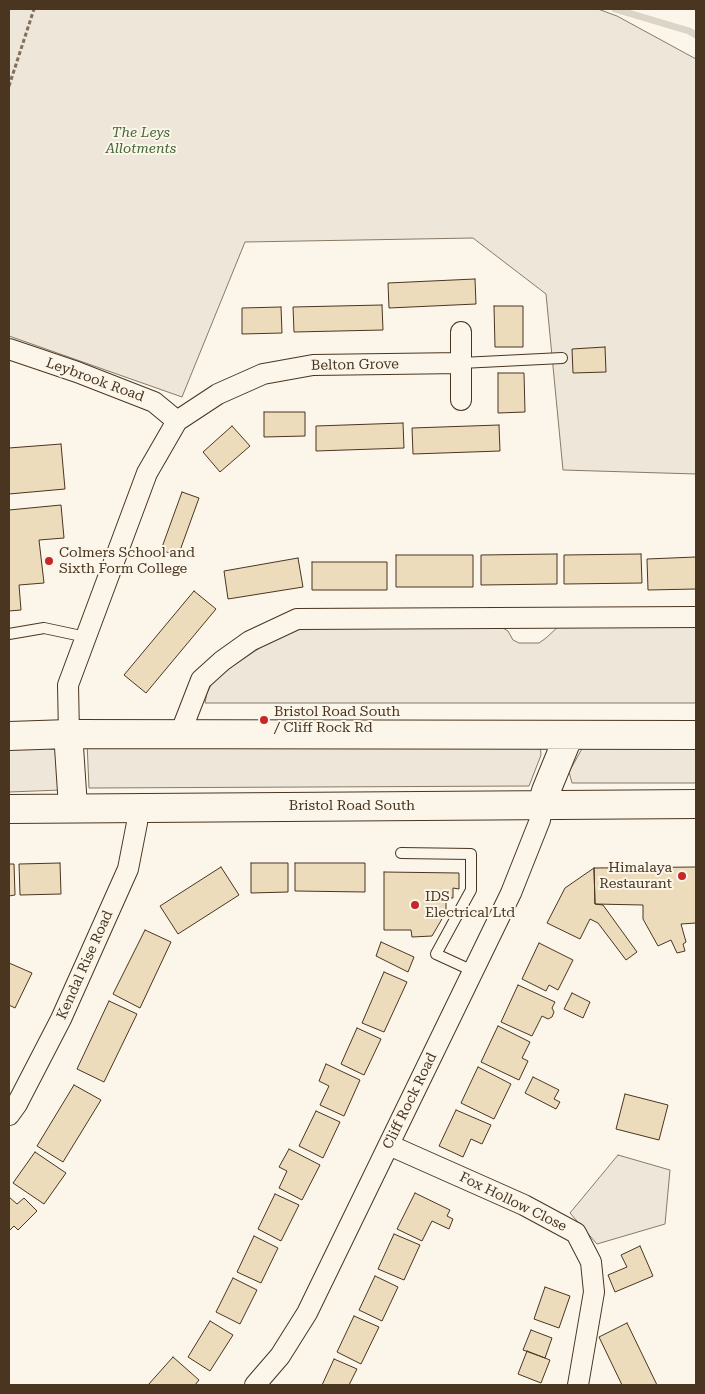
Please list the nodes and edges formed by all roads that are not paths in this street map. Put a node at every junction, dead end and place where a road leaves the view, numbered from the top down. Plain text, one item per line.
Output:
1 (461, 332) dead end
2 (9, 349) edge
3 (562, 358) dead end
4 (461, 364) junction
5 (461, 400) dead end
6 (177, 421) junction
7 (696, 617) edge
8 (9, 634) edge
9 (86, 637) junction
10 (69, 734) junction
11 (180, 734) junction
12 (570, 735) junction
13 (696, 735) edge
14 (9, 736) edge
15 (696, 804) edge
16 (542, 805) junction
17 (72, 807) junction
18 (137, 807) junction
19 (9, 809) edge
20 (401, 853) dead end
21 (474, 971) junction
22 (9, 1115) edge
23 (389, 1144) junction
24 (255, 1385) edge
25 (578, 1385) edge

1 - 4 street
2 - 6 street, Leybrook Road
3 - 4 lane
4 - 5 street
4 - 6 street, Belton Grove
6 - 9 street, Belton Grove
7 - 11 street
8 - 9 lane
9 - 10 street, Belton Grove
10 - 11 highway
10 - 14 highway
10 - 17 highway
11 - 12 highway
12 - 13 highway
12 - 16 highway
15 - 16 highway, Bristol Road South
16 - 18 highway, Bristol Road South
16 - 21 street, Cliff Rock Road
17 - 18 highway, Bristol Road South
17 - 19 highway, Bristol Road South
18 - 22 street, Kendal Rise Road
20 - 21 lane
21 - 23 street, Cliff Rock Road
23 - 24 street, Cliff Rock Road
23 - 25 street, Fox Hollow Close

